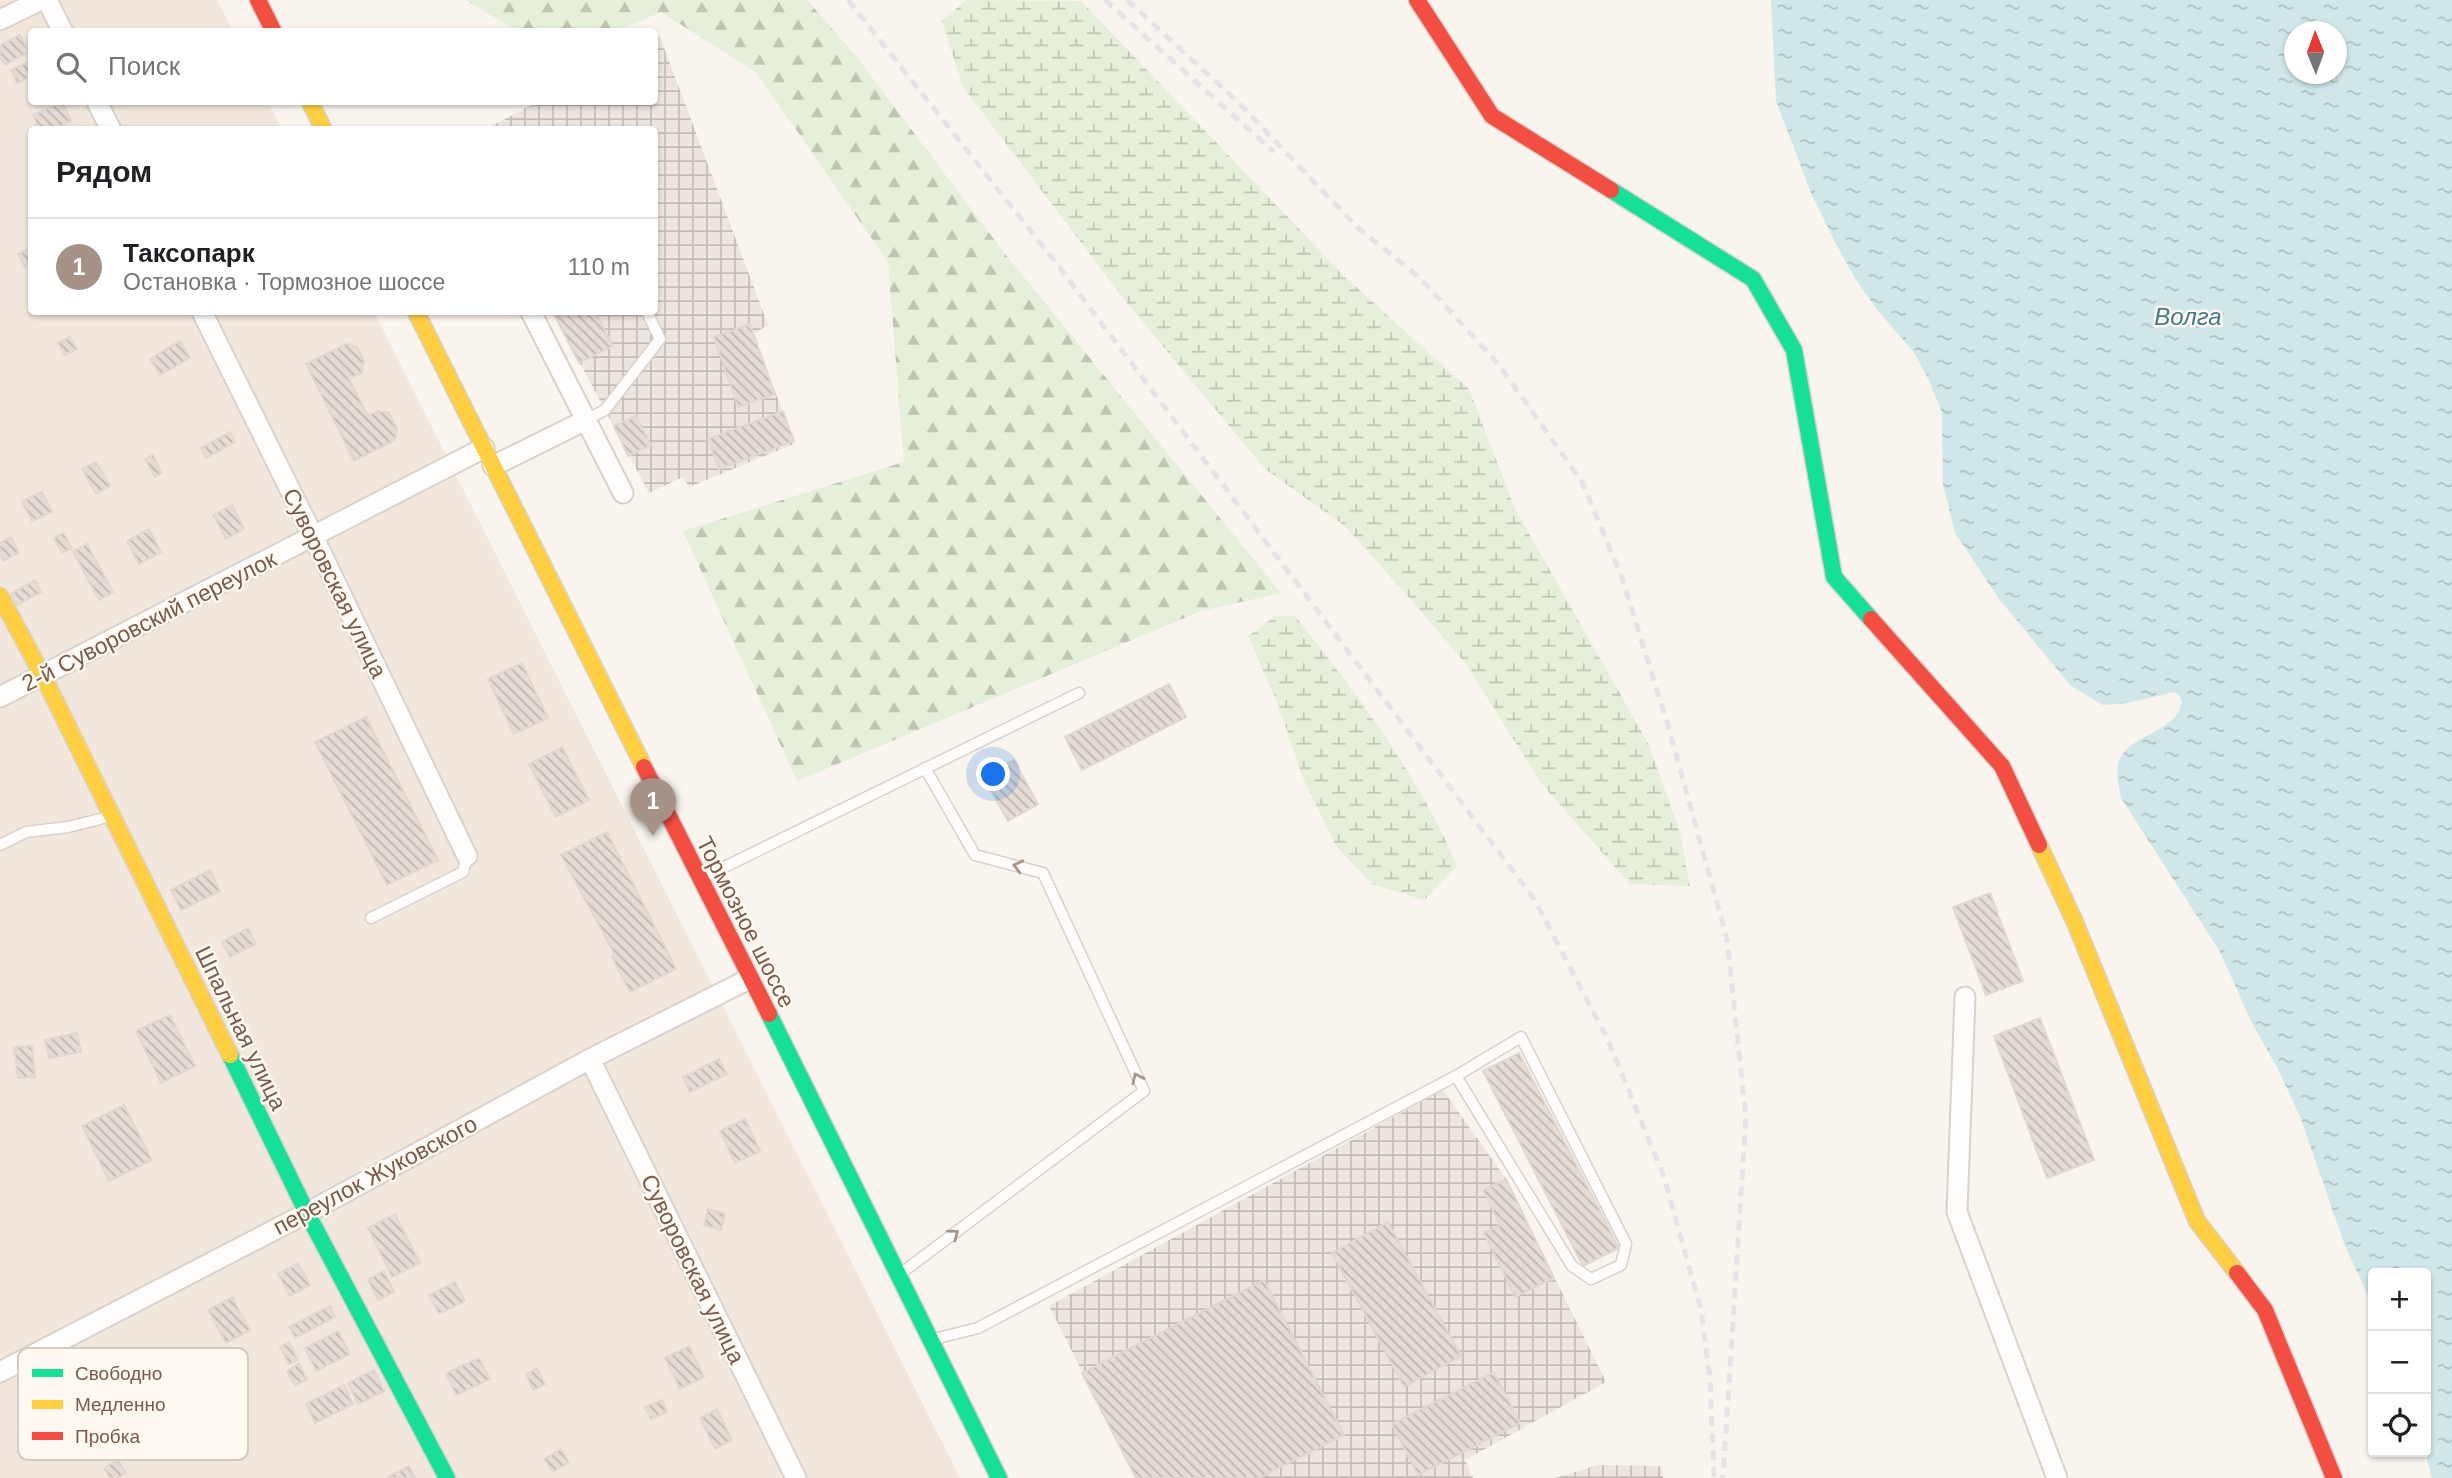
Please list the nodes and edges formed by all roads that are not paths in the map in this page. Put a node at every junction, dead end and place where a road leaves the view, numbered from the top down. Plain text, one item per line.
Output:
1 (41, 0) edge
2 (47, 0) edge
3 (258, 0) edge
4 (1417, 0) edge
5 (0, 20) edge
6 (61, 28) edge
7 (272, 28) edge
8 (98, 105) edge
9 (312, 105) edge
10 (109, 126) edge
11 (322, 126) edge
12 (203, 315) edge
13 (417, 315) edge
14 (533, 315) edge
15 (648, 315) edge
16 (586, 420) junction
17 (484, 449) junction
18 (493, 466) junction
19 (623, 493) dead end
20 (313, 536) junction
21 (0, 596) edge
22 (43, 676) junction
23 (1079, 693) dead end
24 (0, 697) edge
25 (925, 768) junction
26 (112, 816) junction
27 (0, 845) edge
28 (467, 856) joint
29 (699, 880) junction
30 (371, 918) dead end
31 (749, 979) junction
32 (1965, 997) dead end
33 (590, 1059) junction
34 (1456, 1076) junction
35 (307, 1213) junction
36 (900, 1275) junction
37 (931, 1340) junction
38 (46, 1348) edge
39 (18, 1363) edge
40 (0, 1372) edge
41 (447, 1478) edge
42 (796, 1478) edge
43 (999, 1478) edge
44 (2056, 1478) edge
45 (2334, 1478) edge

1 - 5 street
2 - 6 street
3 - 7 street
4 - 45 street
8 - 10 street
9 - 11 street
12 - 20 street, Суворовская улица
13 - 17 street, Тормозное шоссе
14 - 16 street
15 - 16 lane
16 - 18 street
16 - 19 street
17 - 18 street, Тормозное шоссе
17 - 20 street, 2-й Суворовский переулок
18 - 29 street, Тормозное шоссе
20 - 22 street, 2-й Суворовский переулок
20 - 28 street, Суворовская улица
21 - 22 street, Шпальная улица
22 - 24 street, 2-й Суворовский переулок
22 - 26 street, Шпальная улица
23 - 25 lane
25 - 29 lane
36 -> 25 lane
26 - 27 lane
26 - 35 street, Шпальная улица
28 - 30 lane
29 - 31 street, Тормозное шоссе
31 - 33 street, переулок Жуковского
31 - 36 street, Тормозное шоссе
32 - 44 street
33 - 35 street, переулок Жуковского
33 - 42 street, Суворовская улица
34 - 34 lane
34 - 37 lane
35 - 38 street, переулок Жуковского
35 - 41 street, Шпальная улица
36 - 37 street, Тормозное шоссе
37 - 43 street, Тормозное шоссе
39 - 40 street, переулок Жуковского

